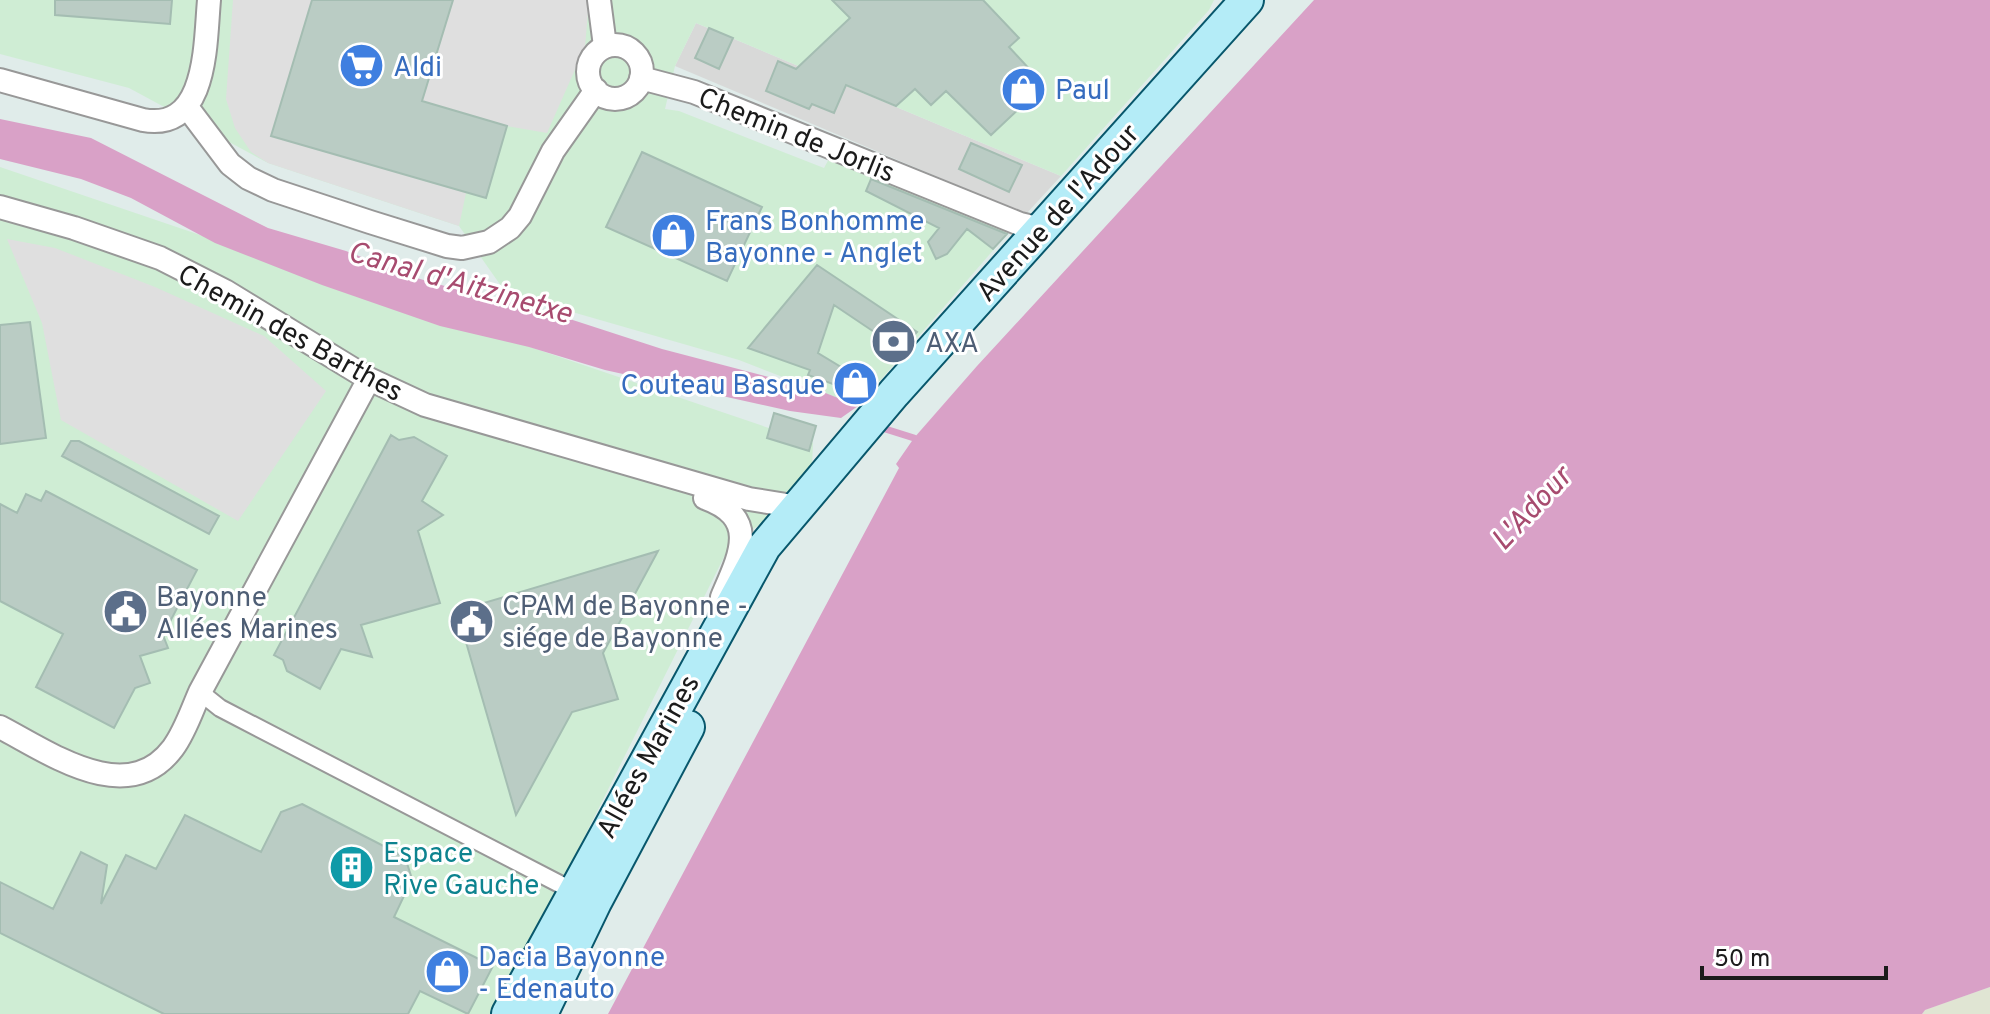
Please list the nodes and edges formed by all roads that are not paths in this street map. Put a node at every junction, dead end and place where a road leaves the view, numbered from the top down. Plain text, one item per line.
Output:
1 (209, 0) edge
2 (599, 0) edge
3 (1247, 0) edge
4 (605, 46) junction
5 (641, 78) junction
6 (0, 80) edge
7 (596, 90) junction
8 (187, 107) junction
9 (0, 207) edge
10 (1041, 229) junction
11 (369, 379) junction
12 (861, 431) joint
13 (630, 465) junction
14 (799, 507) junction
15 (686, 686) junction
16 (200, 692) junction
17 (0, 727) edge
18 (584, 897) junction
19 (508, 1014) edge
20 (541, 1014) edge

1 - 8 street
2 - 4 street
3 - 10 main road, Avenue de l'Adour
4 - 5 street
4 - 7 street
5 - 7 street
5 - 10 street, Chemin de Jorlis
6 - 8 street
7 - 8 street
9 - 11 street, Chemin des Barthes
10 - 12 main road, Avenue de l'Adour
11 - 13 street, Chemin des Barthes
11 - 16 street
12 - 14 main road, Allées Marines
13 - 14 street, Chemin des Barthes
13 - 15 street, Chemin des Barthes
14 - 15 main road, Allées Marines
14 - 18 main road, Allées Marines
15 - 18 main road, Allées Marines
16 - 17 street
16 - 18 street
18 - 19 main road, Allées Marines
18 - 20 main road, Allées Marines

